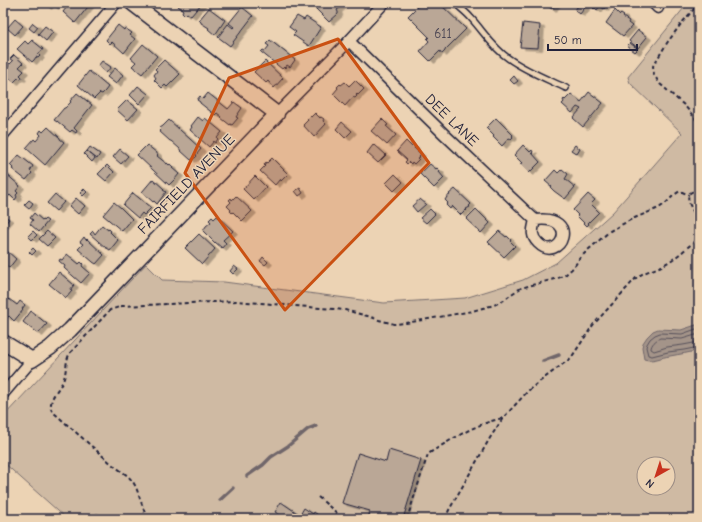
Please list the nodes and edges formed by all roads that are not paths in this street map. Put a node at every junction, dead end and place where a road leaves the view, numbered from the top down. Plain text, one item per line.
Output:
1 (116, 3) edge
2 (132, 3) edge
3 (384, 3) edge
4 (455, 3) edge
5 (349, 41) junction
6 (566, 88) dead end
7 (277, 114) junction
8 (3, 135) edge
9 (536, 220) dead end
10 (3, 342) edge
11 (32, 360) junction
12 (3, 394) edge

1 - 8 street
2 - 7 street
3 - 5 street, FAIRFIELD AVENUE
4 - 6 lane
5 - 7 street, FAIRFIELD AVENUE
5 - 9 street, DEE LANE
7 - 11 street, FAIRFIELD AVENUE
10 - 11 street
11 - 12 street

